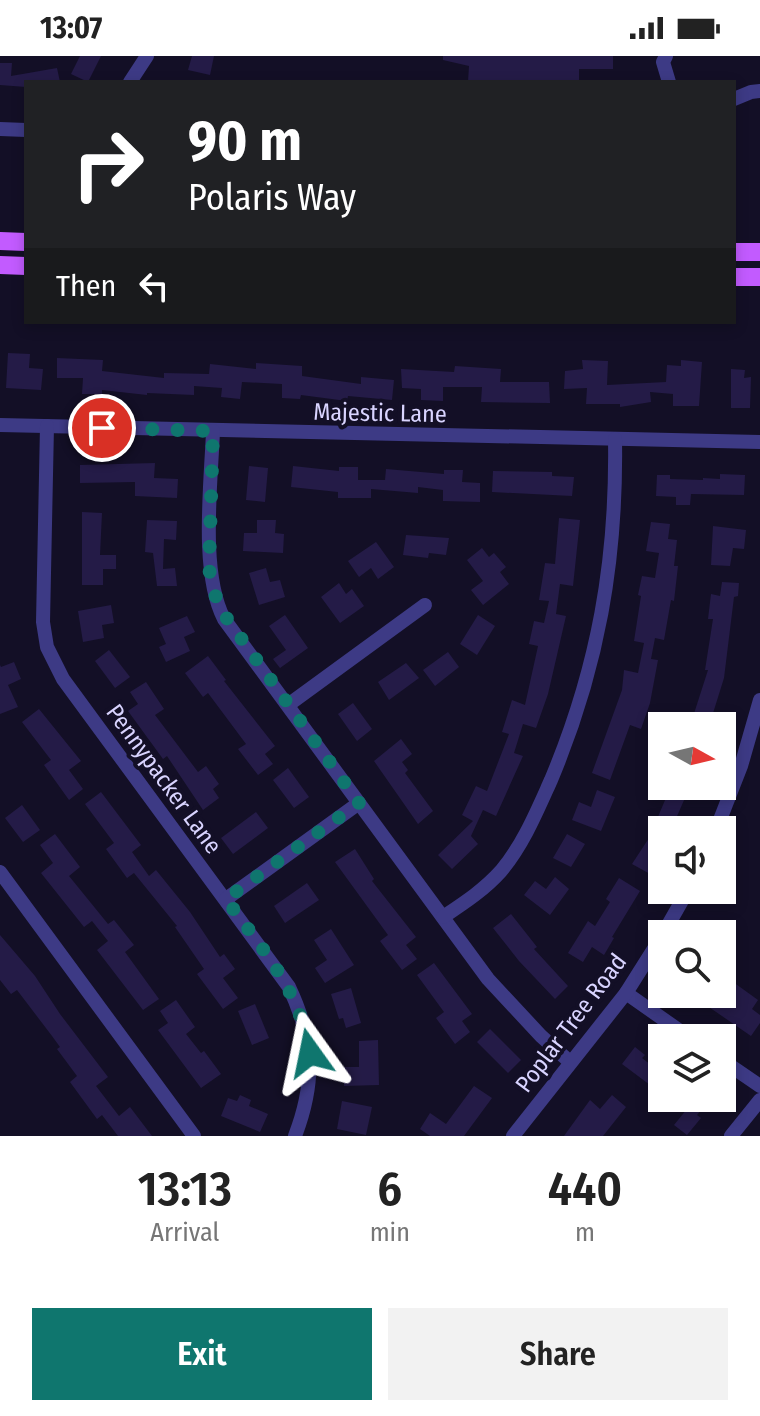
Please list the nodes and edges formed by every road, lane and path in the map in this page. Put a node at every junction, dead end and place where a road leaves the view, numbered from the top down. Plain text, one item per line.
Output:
1 (147, 56) edge
2 (666, 56) edge
3 (131, 80) edge
4 (668, 80) edge
5 (760, 91) edge
6 (736, 98) edge
7 (0, 129) edge
8 (24, 130) edge
9 (0, 241) edge
10 (24, 242) edge
11 (736, 252) edge
12 (760, 252) edge
13 (0, 265) edge
14 (24, 266) edge
15 (736, 277) edge
16 (760, 277) edge
17 (0, 425) edge
18 (47, 426) junction
19 (213, 431) junction
20 (615, 439) junction
21 (760, 442) edge
22 (425, 605) dead end
23 (760, 700) edge
24 (288, 705) junction
25 (359, 803) junction
26 (721, 816) edge
27 (0, 872) edge
28 (226, 899) junction
29 (443, 917) junction
30 (648, 959) edge
31 (626, 993) junction
32 (670, 1024) edge
33 (570, 1062) junction
34 (736, 1070) edge
35 (760, 1086) edge
36 (760, 1100) edge
37 (194, 1136) edge
38 (295, 1136) edge
39 (513, 1136) edge
40 (731, 1136) edge

1 - 3 street
2 - 4 street
5 - 6 street
7 - 8 street
9 - 10 main road
11 - 12 main road
13 - 14 main road
15 - 16 main road
17 - 18 street, Majestic Lane
18 - 19 street, Majestic Lane
18 - 28 street, Pennypacker Lane
19 - 20 street, Majestic Lane
19 - 24 street
20 - 21 street, Majestic Lane
20 - 29 street
22 - 24 street
23 - 26 street
24 - 25 street
25 - 28 street
25 - 29 street
27 - 37 street
28 - 38 street, Pennypacker Lane
29 - 33 street
30 - 31 street, Poplar Tree Road
31 - 32 street
31 - 33 street, Poplar Tree Road
33 - 39 street, Poplar Tree Road
34 - 35 street
36 - 40 street

